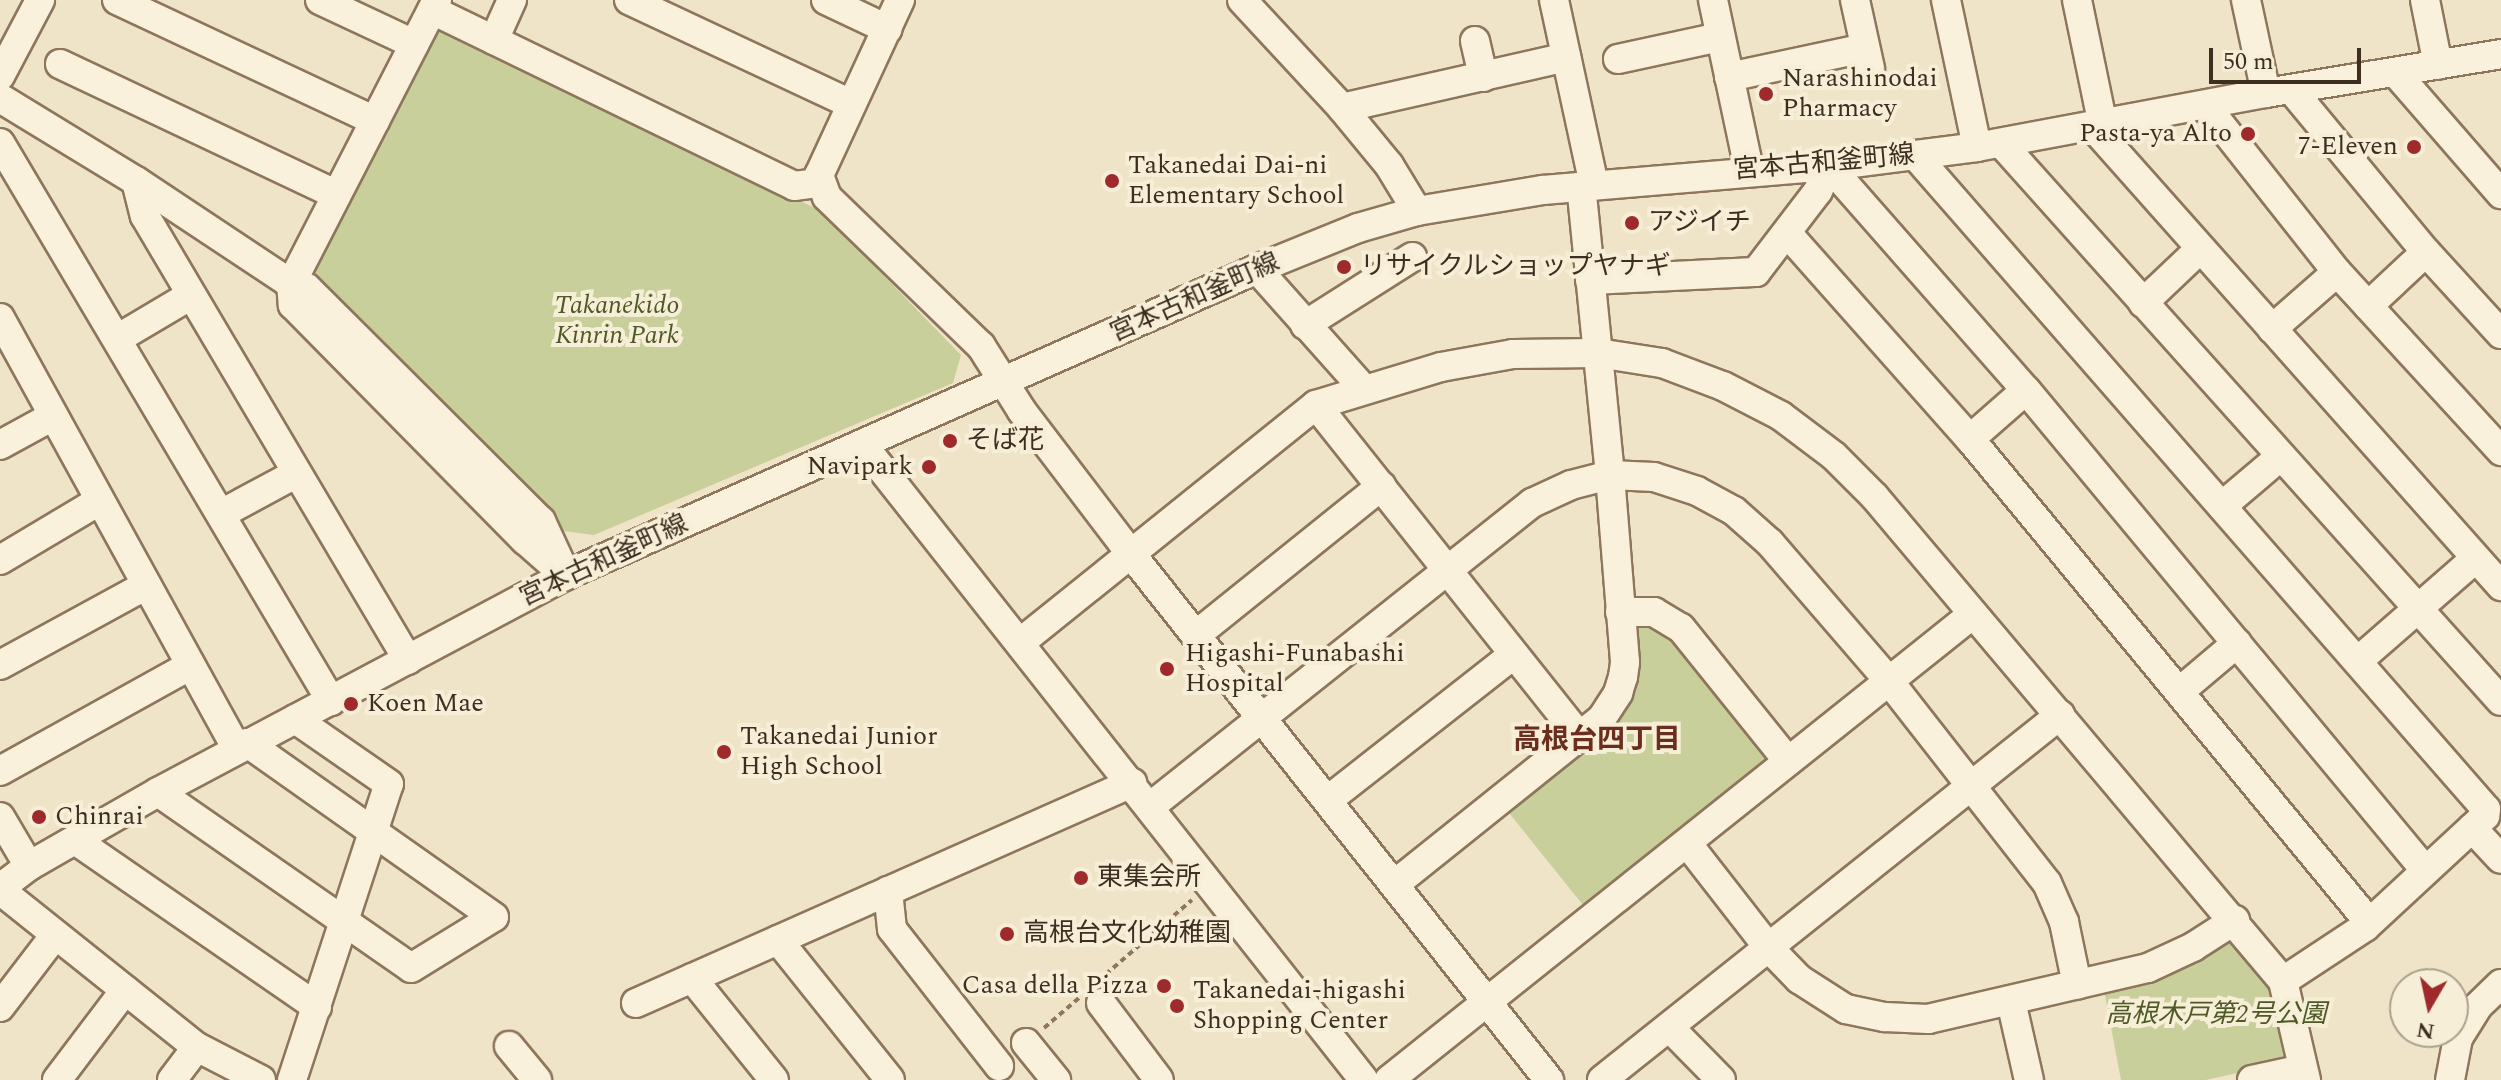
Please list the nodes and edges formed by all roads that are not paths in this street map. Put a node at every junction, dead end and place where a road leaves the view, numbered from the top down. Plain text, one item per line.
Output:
1 (40, 0) edge
2 (117, 0) edge
3 (320, 0) edge
4 (512, 0) edge
5 (629, 0) edge
6 (826, 0) edge
7 (900, 0) edge
8 (1242, 0) edge
9 (1554, 0) edge
10 (1713, 0) edge
11 (1855, 0) edge
12 (1946, 0) edge
13 (2077, 0) edge
14 (2246, 0) edge
15 (2425, 0) edge
16 (434, 5) edge
17 (887, 29) junction
18 (1720, 37) junction
19 (494, 40) junction
20 (1475, 41) dead end
21 (414, 44) junction
22 (2501, 54) edge
23 (1566, 57) junction
24 (1618, 59) dead end
25 (60, 64) dead end
26 (2438, 65) junction
27 (2395, 72) junction
28 (0, 76) edge
29 (1483, 77) junction
30 (1729, 77) junction
31 (2279, 91) junction
32 (0, 98) edge
33 (851, 104) junction
34 (2205, 105) junction
35 (1342, 108) junction
36 (375, 121) junction
37 (2099, 127) junction
38 (0, 143) edge
39 (1989, 145) junction
40 (1915, 155) junction
41 (1829, 166) junction
42 (1749, 170) junction
43 (136, 181) junction
44 (819, 183) junction
45 (1587, 186) junction
46 (2501, 194) edge
47 (337, 195) junction
48 (1417, 211) junction
49 (1787, 233) junction
50 (2200, 249) junction
51 (2426, 252) junction
52 (1412, 257) dead end
53 (1257, 269) junction
54 (2337, 272) junction
55 (1590, 280) junction
56 (291, 284) junction
57 (191, 295) junction
58 (2143, 303) junction
59 (2368, 306) junction
60 (1305, 325) junction
61 (2, 328) edge
62 (2272, 329) junction
63 (2501, 334) edge
64 (117, 339) junction
65 (1598, 353) junction
66 (1005, 383) junction
67 (1364, 389) junction
68 (2026, 390) junction
69 (1316, 405) junction
70 (53, 416) junction
71 (1970, 439) junction
72 (862, 444) junction
73 (0, 445) edge
74 (2501, 451) edge
75 (2281, 456) junction
76 (297, 473) junction
77 (1610, 475) junction
78 (1381, 486) junction
79 (99, 501) junction
80 (2222, 506) junction
81 (221, 514) junction
82 (1131, 554) junction
83 (2476, 558) junction
84 (0, 560) edge
85 (1448, 570) junction
86 (566, 575) junction
87 (147, 585) junction
88 (2501, 586) edge
89 (2418, 609) junction
90 (1620, 612) junction
91 (1973, 614) junction
92 (1196, 635) junction
93 (1021, 642) junction
94 (2237, 643) junction
95 (1514, 654) junction
96 (408, 660) junction
97 (2359, 660) junction
98 (0, 665) edge
99 (191, 665) junction
100 (1889, 681) junction
101 (2179, 692) junction
102 (331, 701) junction
103 (2501, 701) edge
104 (2060, 715) junction
105 (1260, 716) junction
106 (295, 719) junction
107 (1579, 736) junction
108 (242, 746) junction
109 (1788, 761) junction
110 (0, 771) edge
111 (1132, 783) junction
112 (1972, 786) junction
113 (158, 792) junction
114 (1328, 800) junction
115 (1151, 806) junction
116 (2486, 814) edge
117 (0, 817) edge
118 (374, 835) junction
119 (75, 840) junction
120 (1687, 843) junction
121 (2501, 859) edge
122 (29, 866) junction
123 (2425, 870) junction
124 (1395, 884) junction
125 (0, 889) edge
126 (888, 891) junction
127 (2235, 920) junction
128 (345, 921) junction
129 (2369, 922) junction
130 (55, 935) junction
131 (778, 940) junction
132 (1768, 947) junction
133 (692, 978) junction
134 (2283, 981) junction
135 (2501, 984) edge
136 (2077, 985) junction
137 (125, 990) junction
138 (2011, 1001) junction
139 (1487, 1002) junction
140 (636, 1003) dead end
141 (1101, 1003) dead end
142 (0, 1007) edge
143 (317, 1007) junction
144 (1669, 1027) junction
145 (1026, 1043) dead end
146 (509, 1046) dead end
147 (197, 1047) junction
148 (999, 1066) dead end
149 (2305, 1074) edge
150 (57, 1080) edge
151 (172, 1080) edge
152 (261, 1080) edge
153 (292, 1080) edge
154 (537, 1080) edge
155 (774, 1080) edge
156 (890, 1080) edge
157 (1056, 1080) edge
158 (1159, 1080) edge
159 (1364, 1080) edge
160 (1389, 1080) edge
161 (1549, 1080) edge
162 (1602, 1080) edge
163 (1721, 1080) edge
164 (2029, 1080) edge
165 (2252, 1080) edge
166 (2450, 1080) edge

1 - 28 street
2 - 36 street
3 - 21 street
4 - 19 street
5 - 33 street
6 - 17 street
7 - 17 street
8 - 35 street
9 - 23 street
10 - 18 street
11 - 30 street
12 - 39 street
13 - 37 street
14 - 31 street
15 - 26 street
16 - 19 street
16 - 21 street
17 - 33 street
18 - 24 street
18 - 30 street
19 - 44 street
20 - 29 street
21 - 36 street
22 - 26 street, 宮本古和釜町線
23 - 29 street
23 - 45 street
25 - 47 street
26 - 27 street, 宮本古和釜町線
27 - 31 street, 宮本古和釜町線
27 - 46 street
29 - 35 street
30 - 42 street
31 - 34 street, 宮本古和釜町線
31 - 51 street
32 - 43 street
33 - 44 street
34 - 37 street, 宮本古和釜町線
34 - 54 street
35 - 48 street
36 - 47 street
37 - 39 street, 宮本古和釜町線
37 - 50 street
38 - 64 street
39 - 40 street, 宮本古和釜町線
39 - 58 street
40 - 41 street, 宮本古和釜町線
40 - 80 street
41 - 42 street, 宮本古和釜町線
41 - 49 street
41 - 68 street
42 - 45 street, 宮本古和釜町線
43 - 56 street
43 - 57 street
44 - 66 street
45 - 48 street, 宮本古和釜町線
45 - 55 street
47 - 56 street
48 - 53 street, 宮本古和釜町線
49 - 55 street
49 - 71 street
50 - 58 street
50 - 62 street
51 - 59 street
51 - 63 street
52 - 60 street
53 - 60 street
53 - 66 street, 宮本古和釜町線
54 - 59 street
54 - 62 street
55 - 65 street
56 - 86 street
57 - 64 street
57 - 76 street
58 - 75 street
59 - 74 street
60 - 67 street
61 - 70 street
62 - 83 street
64 - 81 street
65 - 67 street
65 - 77 street
65 - 91 street
66 - 72 street, 宮本古和釜町線
66 - 82 street
67 - 69 street
68 - 71 street
68 - 94 street
69 - 78 street
69 - 82 street
70 - 73 street
70 - 79 street
71 - 101 street
72 - 86 street, 宮本古和釜町線
72 - 93 street
75 - 80 street
75 - 89 street
76 - 81 street
76 - 96 street
77 - 85 street
77 - 90 street
77 - 100 street
78 - 85 street
78 - 92 street
79 - 84 street
79 - 87 street
80 - 97 street
81 - 102 street
82 - 92 street
82 - 93 street
83 - 88 street
83 - 89 street
85 - 95 street
85 - 105 street
86 - 96 street, 宮本古和釜町線
87 - 98 street
87 - 99 street
89 - 97 street
89 - 103 street
90 - 107 street
90 - 109 street
91 - 100 street
91 - 104 street
92 - 105 street
93 - 111 street
94 - 101 street
94 - 123 street
95 - 107 street
95 - 114 street
96 - 102 street, 宮本古和釜町線
97 - 116 street
99 - 108 street
99 - 110 street
100 - 109 street
100 - 112 street
101 - 129 street
102 - 106 street, 宮本古和釜町線
104 - 112 street
104 - 127 street
105 - 114 street
105 - 115 street
106 - 108 street, 宮本古和釜町線
106 - 118 street
107 - 124 street
108 - 113 street, 宮本古和釜町線
108 - 118 street
109 - 120 street
111 - 115 street
111 - 126 street
112 - 132 street
112 - 136 street
113 - 119 street, 宮本古和釜町線
113 - 128 street
114 - 124 street
115 - 159 street
116 - 121 street
116 - 123 street
117 - 122 street
118 - 128 street
118 - 128 street
119 - 122 street, 宮本古和釜町線
119 - 143 street
120 - 132 street
120 - 139 street
122 - 125 street, 宮本古和釜町線
123 - 129 street
124 - 139 street
125 - 130 street
126 - 131 street
126 - 148 street
127 - 134 street
127 - 136 street
128 - 143 street
129 - 134 street
130 - 137 street
130 - 142 street
131 - 133 street
131 - 156 street
132 - 138 street
132 - 144 street
133 - 140 street
133 - 155 street
134 - 149 street
135 - 166 street
136 - 138 street
137 - 147 street
137 - 150 street
138 - 164 street
139 - 160 street
139 - 161 street
141 - 158 street
143 - 153 street
144 - 162 street
144 - 163 street
145 - 157 street
146 - 154 street
147 - 151 street
147 - 152 street
149 - 165 street

